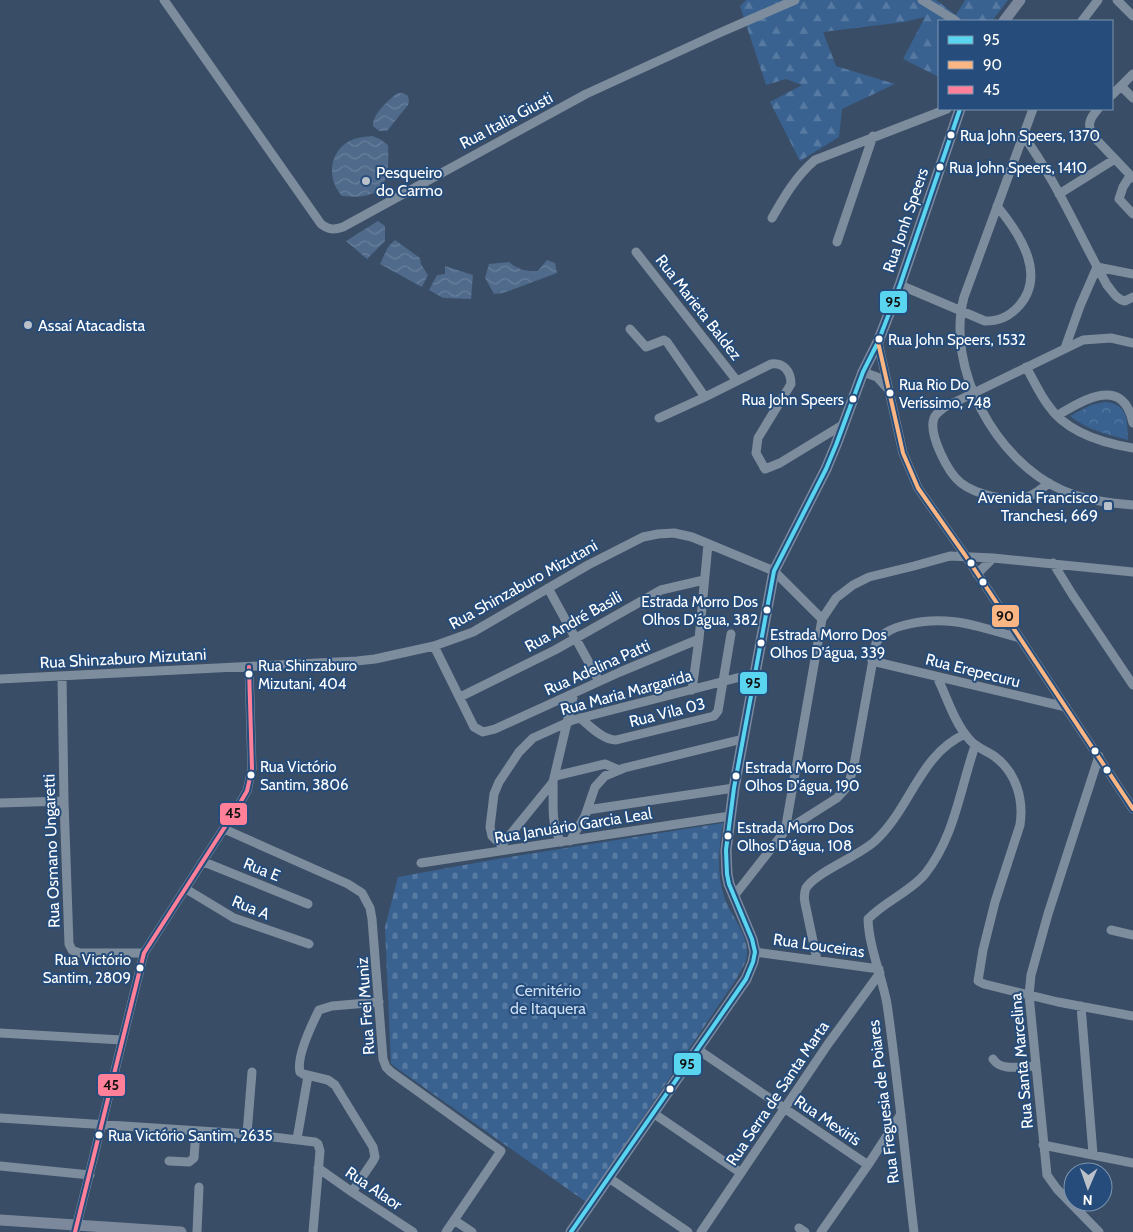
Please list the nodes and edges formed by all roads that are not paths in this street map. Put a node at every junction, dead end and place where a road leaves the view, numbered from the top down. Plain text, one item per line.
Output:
1 (164, 0) edge
2 (795, 0) edge
3 (922, 0) edge
4 (1020, 0) edge
5 (1098, 0) edge
6 (1117, 0) edge
7 (1133, 16) edge
8 (954, 20) edge
9 (1005, 20) edge
10 (1083, 20) edge
11 (1133, 74) edge
12 (1121, 86) junction
13 (1113, 94) edge
14 (1133, 98) edge
15 (943, 110) edge
16 (960, 110) edge
17 (1033, 110) edge
18 (1097, 110) edge
19 (1023, 135) junction
20 (873, 136) junction
21 (1115, 159) junction
22 (1132, 177) edge
23 (1059, 194) junction
24 (997, 206) junction
25 (1133, 214) edge
26 (772, 218) dead end
27 (837, 242) dead end
28 (636, 252) dead end
29 (1097, 267) junction
30 (1133, 274) edge
31 (900, 285) junction
32 (1133, 297) edge
33 (960, 311) junction
34 (630, 329) dead end
35 (878, 342) junction
36 (1133, 343) edge
37 (1065, 348) junction
38 (1026, 367) junction
39 (863, 372) junction
40 (738, 381) junction
41 (888, 391) junction
42 (974, 394) junction
43 (705, 398) junction
44 (1058, 415) junction
45 (658, 418) dead end
46 (1133, 423) edge
47 (844, 424) junction
48 (821, 438) junction
49 (836, 445) junction
50 (1133, 448) edge
51 (1049, 483) junction
52 (1133, 505) edge
53 (708, 544) junction
54 (965, 555) junction
55 (993, 558) junction
56 (1053, 563) junction
57 (774, 571) junction
58 (1133, 572) edge
59 (976, 574) junction
60 (704, 580) junction
61 (548, 588) junction
62 (822, 619) junction
63 (731, 634) dead end
64 (1020, 638) junction
65 (576, 639) junction
66 (699, 639) junction
67 (434, 646) junction
68 (872, 662) junction
69 (248, 667) junction
70 (756, 673) junction
71 (62, 677) junction
72 (937, 677) junction
73 (0, 679) edge
74 (599, 682) junction
75 (723, 682) junction
76 (1133, 685) edge
77 (692, 690) junction
78 (574, 693) junction
79 (460, 697) junction
80 (1066, 707) junction
81 (580, 718) junction
82 (567, 722) junction
83 (965, 734) junction
84 (743, 739) junction
85 (975, 746) junction
86 (1098, 756) junction
87 (619, 770) junction
88 (554, 779) junction
89 (734, 788) junction
90 (64, 801) junction
91 (0, 803) edge
92 (1133, 809) edge
93 (587, 810) junction
94 (730, 816) junction
95 (224, 828) junction
96 (785, 831) junction
97 (499, 841) junction
98 (565, 842) junction
99 (498, 852) junction
100 (204, 862) junction
101 (421, 864) dead end
102 (186, 889) junction
103 (734, 896) junction
104 (308, 904) dead end
105 (1111, 930) dead end
106 (1133, 935) edge
107 (309, 944) dead end
108 (755, 952) junction
109 (144, 953) junction
110 (817, 960) junction
111 (880, 971) junction
112 (1029, 995) junction
113 (379, 1002) junction
114 (1081, 1006) junction
115 (1133, 1016) edge
116 (0, 1033) edge
117 (122, 1040) junction
118 (697, 1049) junction
119 (993, 1059) dead end
120 (1035, 1066) junction
121 (252, 1072) dead end
122 (308, 1076) junction
123 (784, 1109) junction
124 (653, 1113) junction
125 (901, 1114) junction
126 (0, 1118) edge
127 (103, 1125) junction
128 (196, 1131) junction
129 (247, 1134) junction
130 (298, 1139) junction
131 (1043, 1145) junction
132 (1093, 1154) junction
133 (169, 1161) dead end
134 (1133, 1163) edge
135 (868, 1165) junction
136 (0, 1166) edge
137 (318, 1168) junction
138 (740, 1173) junction
139 (90, 1175) junction
140 (608, 1178) junction
141 (199, 1187) dead end
142 (352, 1192) junction
143 (0, 1220) edge
144 (454, 1220) junction
145 (76, 1229) edge
146 (118, 1230) edge
147 (181, 1232) edge
148 (197, 1232) edge
149 (313, 1232) edge
150 (413, 1232) edge
151 (446, 1232) edge
152 (472, 1232) edge
153 (571, 1232) edge
154 (688, 1232) edge
155 (701, 1232) edge
156 (821, 1232) edge
157 (914, 1232) edge
158 (1099, 1232) edge

1 - 2 street, Rua Italia Giusti
3 - 8 street
4 - 9 main road
5 - 10 street
6 - 7 street
11 - 12 street
12 - 13 street
12 - 14 street
15 - 20 street
16 - 31 main road, Rua Jonh Speers
17 - 19 street
18 - 21 street
19 - 23 street
19 - 24 street
20 - 26 street
20 - 27 street
21 - 22 street
21 - 23 street
22 - 25 street
23 - 29 street
24 - 33 street
24 - 33 street
28 - 40 street, Rua Marieta Baldez
29 - 30 street
29 - 32 street
29 - 37 street
31 - 33 street
31 - 35 main road, Rua Jonh Speers
33 - 42 street
34 - 43 street
35 - 39 main road, Rua Jonh Speers
35 - 41 street
36 - 37 street
37 - 38 street
38 - 42 street
38 - 44 street
39 - 41 street
39 - 47 main road, Rua Jonh Speers
40 - 43 street
40 - 48 street
41 - 54 street
42 - 51 street
42 - 51 street
43 - 45 street
44 - 46 street
44 - 50 street
47 - 48 street
47 - 49 main road, Rua Jonh Speers
48 - 49 street
49 - 57 main road, Rua Jonh Speers
51 - 52 street
53 - 57 street, Rua Shinzaburo Mizutani
53 - 60 street
53 - 61 street, Rua Shinzaburo Mizutani
54 - 55 street
54 - 59 street
54 - 62 street
55 - 56 street
55 - 59 street
56 - 58 street
56 - 76 street
57 - 62 street, Rua Shinzaburo Mizutani
57 - 70 main road, Rua Jonh Speers
59 - 64 street
60 - 65 street, Rua André Basili
60 - 66 street
61 - 65 street
61 - 67 street, Rua Shinzaburo Mizutani
62 - 96 street
63 - 75 street, Rua Vila 03
64 - 68 street
64 - 80 street
65 - 74 street
65 - 79 street, Rua André Basili
66 - 74 street, Rua Adelina Patti
66 - 77 street
67 - 69 street, Rua Shinzaburo Mizutani
67 - 79 street
68 - 72 street, Rua Erepecuru
68 - 96 street
69 - 71 street, Rua Shinzaburo Mizutani
69 - 95 street
70 - 75 street, Rua Maria Margarida
70 - 84 main road, Rua Jonh Speers
71 - 73 street, Rua Shinzaburo Mizutani
71 - 90 street, Rua Osmano Ungaretti
72 - 80 street, Rua Erepecuru
72 - 83 street
74 - 78 street, Rua Adelina Patti
75 - 77 street, Rua Maria Margarida
75 - 81 street, Rua Vila 03
77 - 81 street, Rua Maria Margarida
78 - 79 street, Rua Adelina Patti
78 - 82 street
80 - 86 street
81 - 82 street, Rua Maria Margarida
82 - 88 street
82 - 97 street, Rua Maria Margarida
83 - 85 street
83 - 110 street
84 - 87 street
84 - 89 main road, Rua Jonh Speers
85 - 111 street, Rua Freguesia de Poiares
85 - 112 street
86 - 92 street
86 - 112 street, Rua Santa Marcelina
87 - 88 street
87 - 93 street
88 - 97 street
88 - 98 street
89 - 93 street
89 - 94 main road, Rua Jonh Speers
90 - 91 street
90 - 109 street, Rua Osmano Ungaretti
93 - 98 street
94 - 98 street, Rua Januário Garcia Leal
94 - 103 main road, Rua Jonh Speers
95 - 100 street
95 - 113 street, Rua Frei Muniz
96 - 103 street
97 - 99 street
98 - 99 street, Rua Januário Garcia Leal
99 - 101 street, Rua Januário Garcia Leal
100 - 102 street
100 - 104 street, Rua E
102 - 107 street, Rua A
102 - 109 street
103 - 108 main road, Rua Jonh Speers
105 - 106 street
108 - 110 street, Rua Louceiras
108 - 118 main road
109 - 117 street
110 - 111 street, Rua Louceiras
111 - 123 street, Rua Serra de Santa Marta
111 - 125 street, Rua Freguesia de Poiares
112 - 114 street
112 - 120 street, Rua Santa Marcelina
113 - 122 street
113 - 144 street, Rua Frei Muniz
114 - 115 street
114 - 132 street
116 - 117 street
117 - 127 street
118 - 123 street, Rua Mexiris
118 - 124 main road
119 - 120 street
120 - 131 street, Rua Santa Marcelina
121 - 129 street
122 - 130 street
122 - 142 street
123 - 135 street, Rua Mexiris
123 - 138 street, Rua Serra de Santa Marta
124 - 138 street
124 - 140 main road
125 - 135 street
125 - 157 street, Rua Freguesia de Poiares
126 - 127 street
127 - 128 street
127 - 139 street
128 - 129 street
128 - 133 street
129 - 130 street
130 - 137 street
131 - 132 street
131 - 158 street, Rua Santa Marcelina
132 - 134 street
135 - 156 street
136 - 139 street
137 - 142 street, Rua Alaor
137 - 149 street
138 - 155 street, Rua Serra de Santa Marta
139 - 145 street
140 - 153 main road
140 - 154 street
141 - 148 street
142 - 150 street, Rua Alaor
143 - 145 main road
144 - 151 street
144 - 152 street
145 - 146 main road
146 - 147 main road

